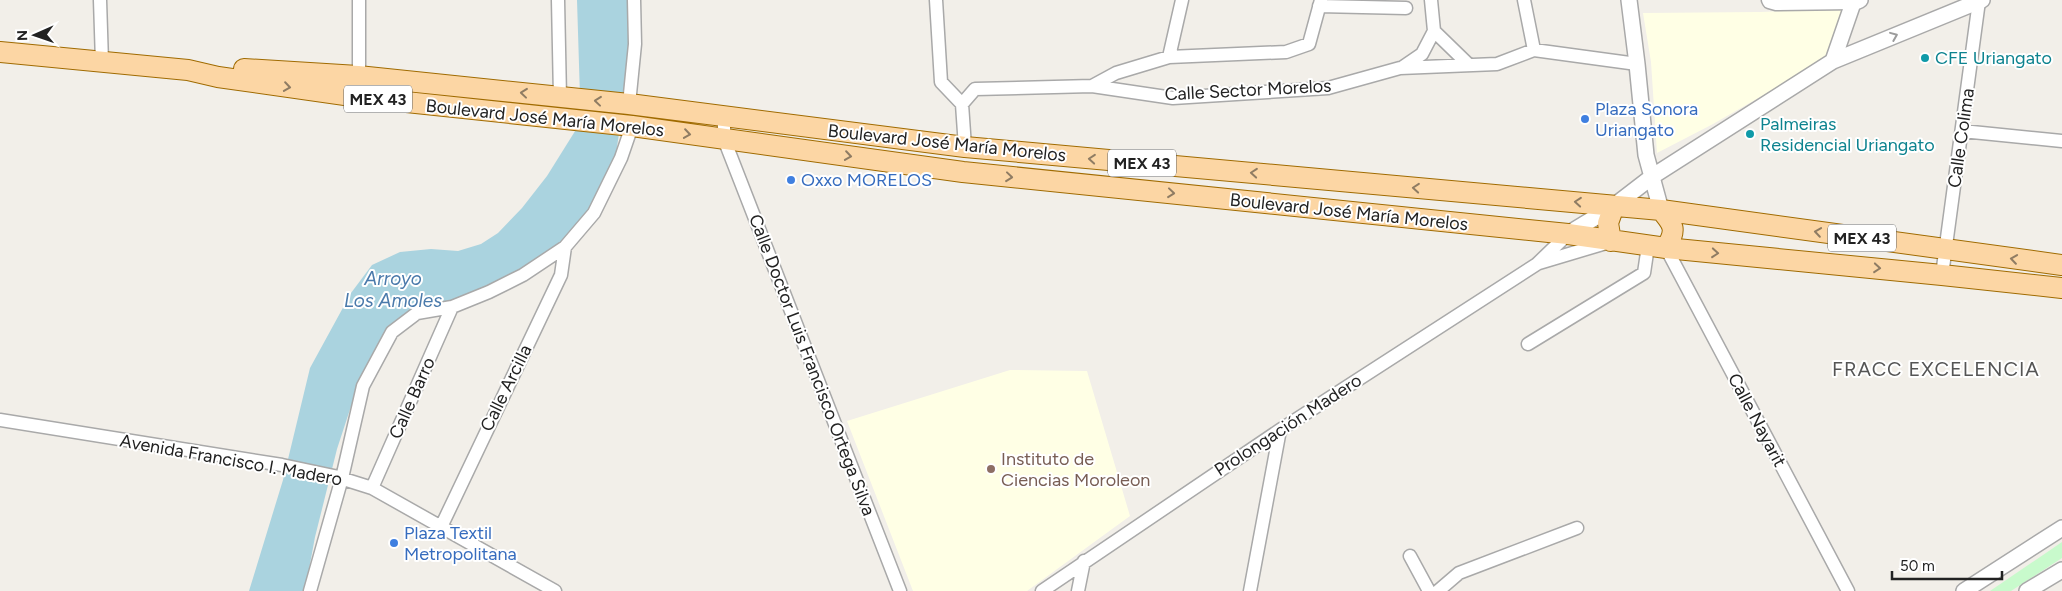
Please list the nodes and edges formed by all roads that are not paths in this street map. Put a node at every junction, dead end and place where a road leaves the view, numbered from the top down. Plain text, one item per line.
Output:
1 (100, 0) edge
2 (359, 0) edge
3 (558, 0) edge
4 (634, 0) edge
5 (936, 0) edge
6 (1182, 0) edge
7 (1431, 0) edge
8 (1524, 0) edge
9 (1629, 0) edge
10 (1768, 0) edge
11 (1980, 0) edge
12 (1856, 1) edge
13 (1320, 3) edge
14 (1406, 8) dead end
15 (1845, 27) junction
16 (1434, 31) junction
17 (1867, 47) junction
18 (1534, 50) junction
19 (0, 52) edge
20 (1170, 57) junction
21 (1833, 61) junction
22 (102, 62) junction
23 (1638, 64) junction
24 (1469, 65) junction
25 (1400, 68) junction
26 (188, 70) junction
27 (358, 76) junction
28 (1092, 86) junction
29 (359, 97) junction
30 (566, 98) junction
31 (627, 104) junction
32 (962, 104) junction
33 (724, 116) junction
34 (627, 126) junction
35 (1962, 131) junction
36 (724, 139) junction
37 (2062, 141) edge
38 (965, 147) junction
39 (1653, 176) junction
40 (1614, 206) junction
41 (1661, 210) junction
42 (1568, 234) junction
43 (1611, 241) junction
44 (565, 247) junction
45 (1657, 247) junction
46 (1944, 249) junction
47 (1537, 264) junction
48 (2062, 265) edge
49 (1942, 275) junction
50 (2062, 288) edge
51 (452, 307) junction
52 (1528, 344) dead end
53 (0, 420) edge
54 (1280, 430) junction
55 (338, 477) junction
56 (372, 488) junction
57 (441, 527) junction
58 (1577, 528) dead end
59 (2062, 528) edge
60 (1410, 556) dead end
61 (1084, 561) junction
62 (2062, 570) edge
63 (310, 591) edge
64 (555, 591) edge
65 (900, 591) edge
66 (1042, 591) edge
67 (1078, 591) edge
68 (1250, 591) edge
69 (1429, 591) edge
70 (1438, 591) edge
71 (1848, 591) edge
72 (1964, 591) edge
73 (2027, 591) edge

1 - 22 street
2 - 27 street
3 - 30 street
4 - 31 street
5 - 32 street
6 - 20 street
7 - 16 street
8 - 18 street
9 - 23 street
10 - 12 street
17 -> 11 street
11 - 35 street, Calle Colima
12 - 15 street
13 - 14 street
13 - 20 street
15 - 17 street
15 - 21 street
16 - 24 street
16 - 25 street
17 - 21 street
18 - 23 street, Calle Sector Morelos
18 - 24 street, Calle Sector Morelos
19 - 22 main road, MEX 43
20 - 28 street
21 - 39 street
22 - 26 main road, MEX 43
23 - 39 street
24 - 25 street, Calle Sector Morelos
25 - 28 street, Calle Sector Morelos
26 - 27 main road, Boulevard José María Morelos / MEX 43
26 -> 29 main road, Boulevard José María Morelos / MEX 43
27 - 29 street
30 -> 27 main road, Boulevard José María Morelos / MEX 43
28 - 32 street, Calle Sector Morelos
29 - 34 main road, Boulevard José María Morelos / MEX 43
31 -> 30 main road, Boulevard José María Morelos / MEX 43
31 - 33 main road, Boulevard José María Morelos / MEX 43
32 - 38 street
33 - 36 street
33 - 38 main road, Boulevard José María Morelos / MEX 43
34 -> 36 main road, Boulevard José María Morelos / MEX 43
34 - 44 street
35 - 37 street
35 - 46 street, Calle Colima
36 -> 42 main road, Boulevard José María Morelos / MEX 43
36 - 65 street, Calle Doctor Luis Francisco Ortega Silva
40 -> 38 main road, Boulevard José María Morelos / MEX 43
39 - 40 street
39 - 41 street
40 - 41 main road, Boulevard José María Morelos / MEX 43
40 - 42 street
40 - 43 main road
41 - 45 main road
46 -> 41 main road, Boulevard José María Morelos / MEX 43
42 - 43 main road, Boulevard José María Morelos / MEX 43
42 - 47 street, Prolongación Madero
43 - 45 main road, Boulevard José María Morelos / MEX 43
43 - 47 street, Prolongación Madero
44 - 51 street
44 - 57 street, Calle Arcilla
45 -> 49 main road, Boulevard José María Morelos / MEX 43
45 - 52 street
45 - 71 street, Calle Nayarit
48 -> 46 main road, Boulevard José María Morelos / MEX 43
46 - 49 street, Calle Colima
47 - 54 street, Prolongación Madero
49 - 50 main road, Boulevard José María Morelos / MEX 43
51 - 55 street
51 - 56 street, Calle Barro
53 - 55 street, Avenida Francisco I. Madero
54 - 61 street, Prolongación Madero
54 - 68 street
55 - 56 street, Avenida Francisco I. Madero
55 - 63 street
56 - 57 street, Avenida Francisco I. Madero
57 - 64 street, Avenida Francisco I. Madero
58 - 70 street
59 - 72 street
60 - 69 street
61 - 66 street, Prolongación Madero
61 - 67 street
62 - 73 street

